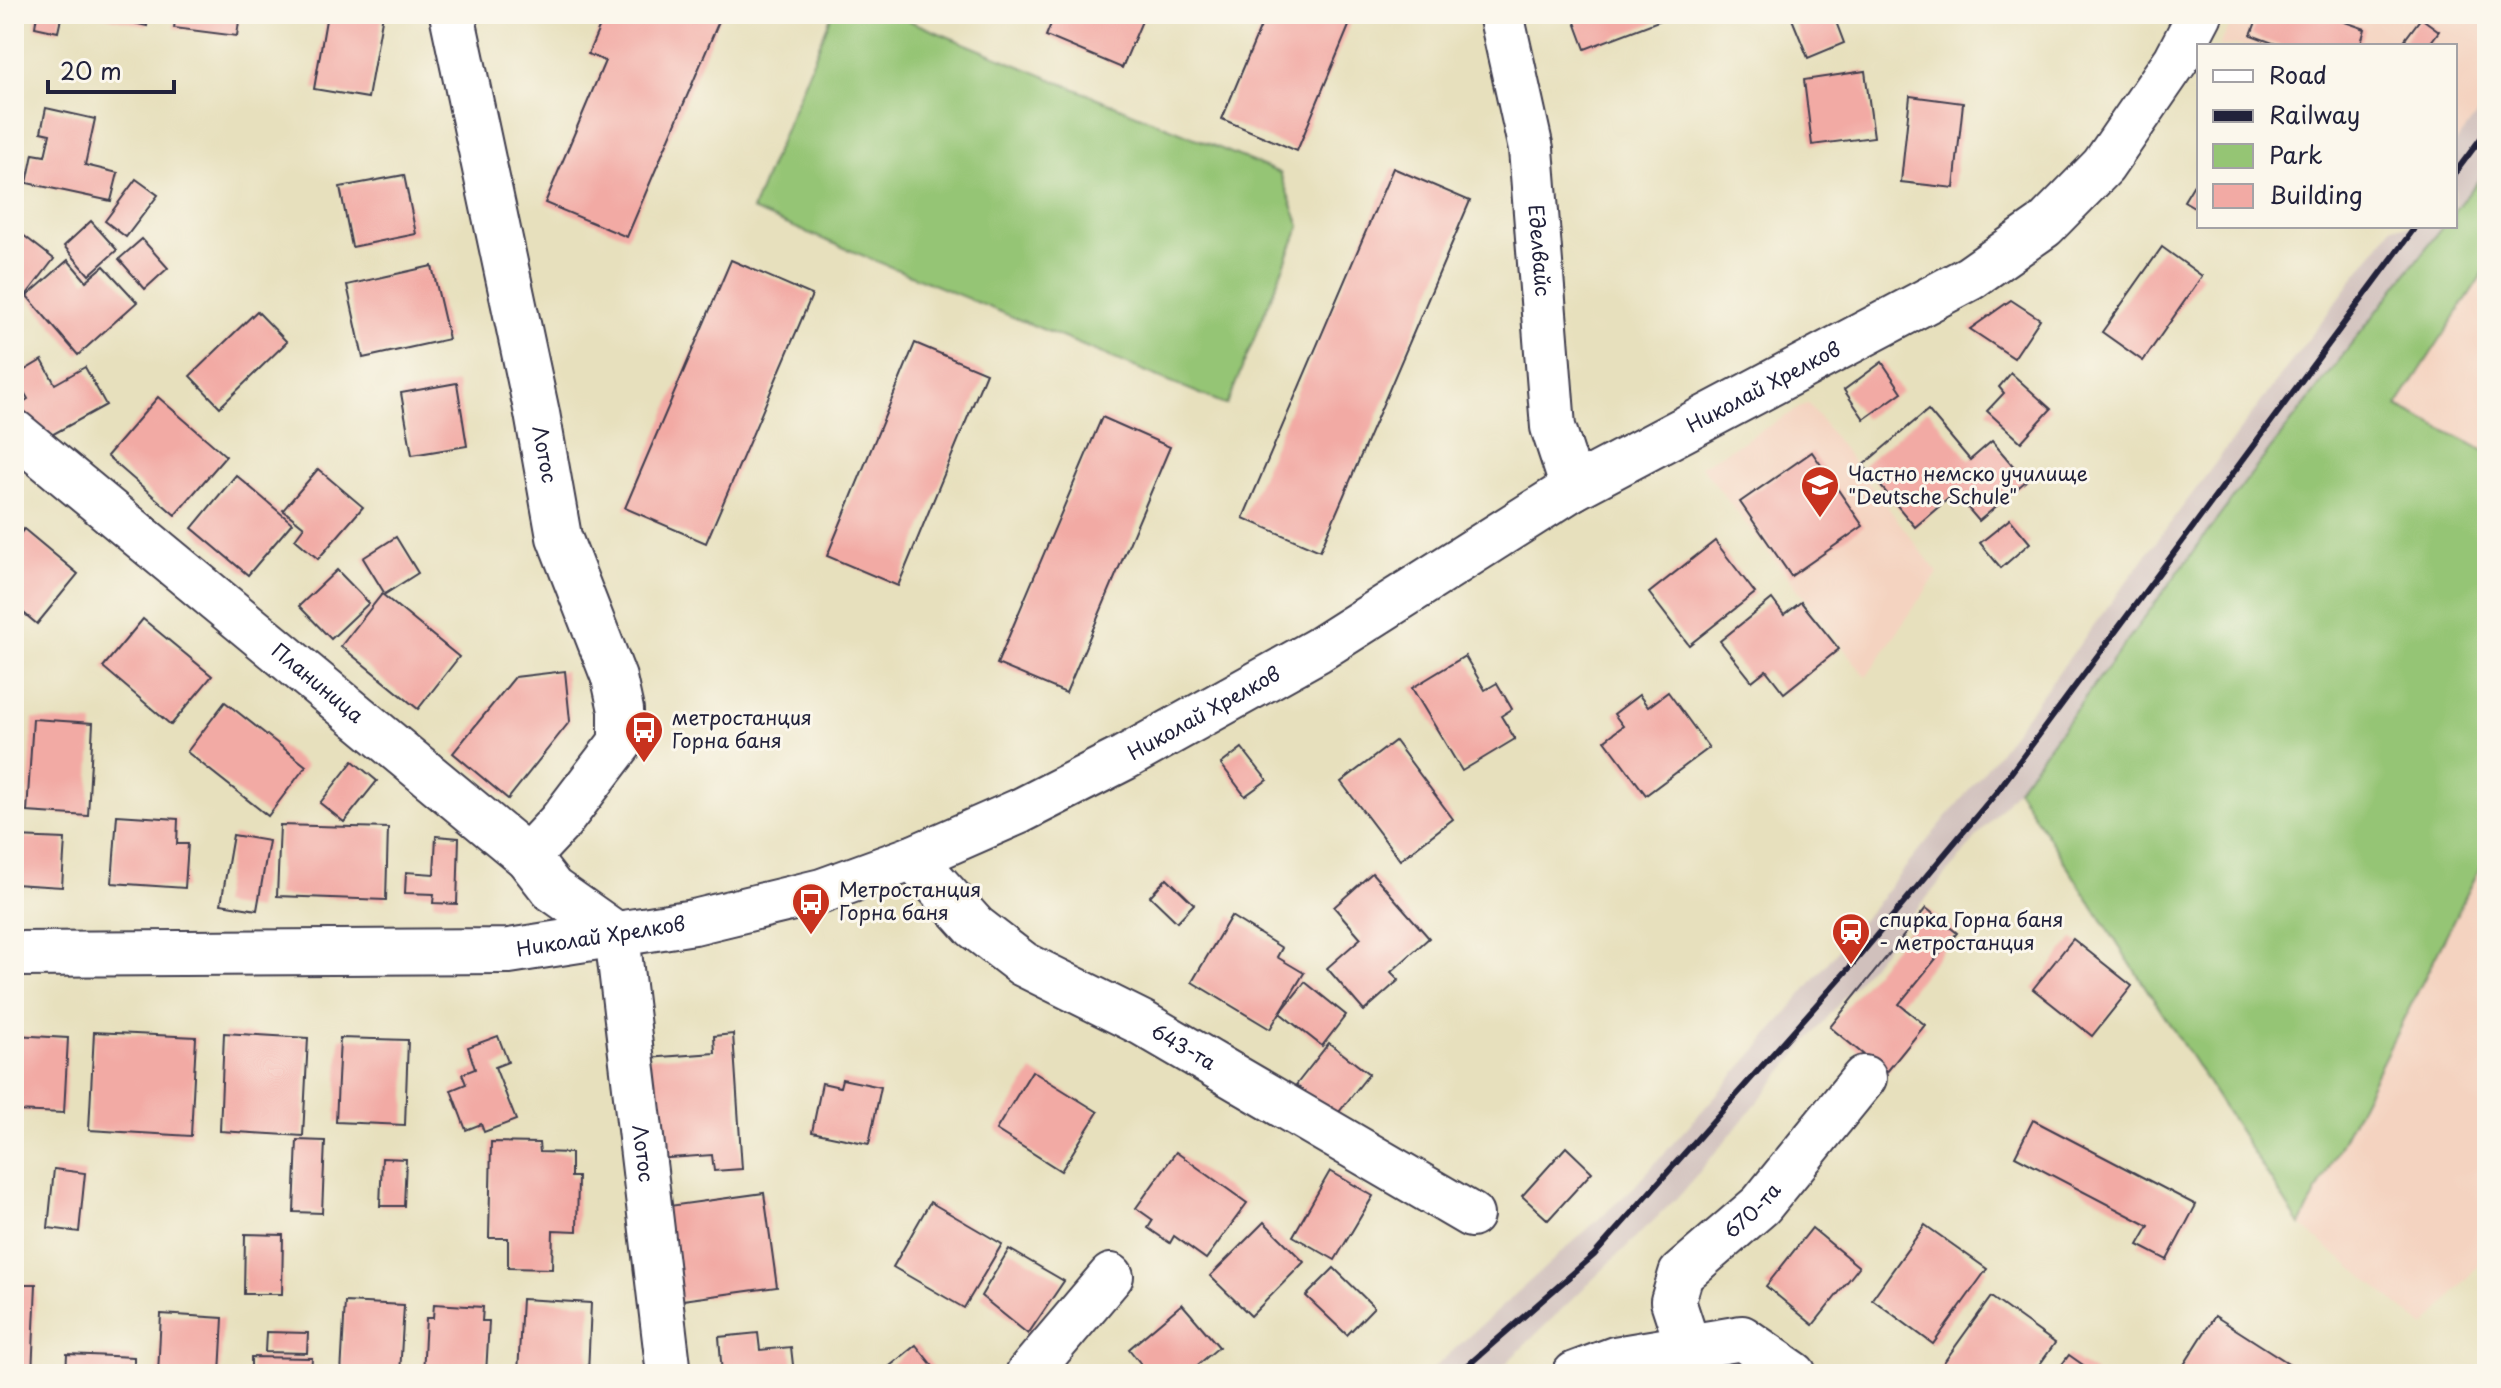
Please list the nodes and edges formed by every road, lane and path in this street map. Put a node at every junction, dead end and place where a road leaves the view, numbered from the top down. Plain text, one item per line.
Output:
1 (452, 14) edge
2 (1501, 14) edge
3 (2200, 14) edge
4 (14, 432) edge
5 (1573, 488) junction
6 (527, 857) junction
7 (913, 858) junction
8 (617, 935) junction
9 (14, 954) edge
10 (1864, 1078) dead end
11 (1471, 1215) dead end
12 (1111, 1276) dead end
13 (1688, 1347) junction
14 (669, 1374) edge
15 (1028, 1374) edge
16 (1575, 1374) edge
17 (1794, 1374) edge

1 - 6 street, Лотос
2 - 5 street, Еделвайс
3 - 5 street, Николай Хрелков
4 - 6 street, Планиница
5 - 7 street, Николай Хрелков
6 - 8 street, Планиница
7 - 8 street, Николай Хрелков
7 - 11 street, 643-та
8 - 9 street, Николай Хрелков
8 - 14 street, Лотос
10 - 13 street, 670-та
12 - 15 street
13 - 16 street
13 - 17 street

